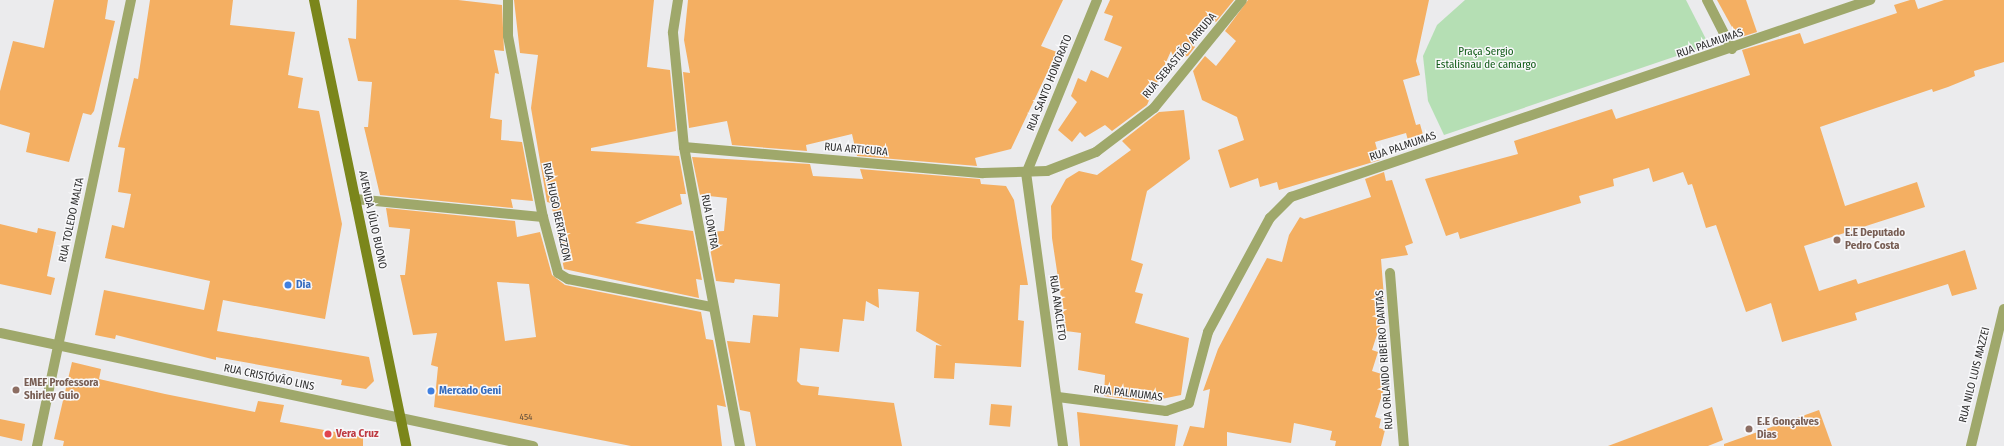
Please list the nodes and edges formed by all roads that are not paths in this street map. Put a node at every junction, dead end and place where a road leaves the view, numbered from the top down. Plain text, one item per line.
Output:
1 (131, 0) edge
2 (314, 0) edge
3 (508, 0) edge
4 (678, 0) edge
5 (1097, 0) edge
6 (1242, 0) edge
7 (1706, 0) edge
8 (1870, 0) edge
9 (1732, 49) junction
10 (684, 147) junction
11 (1026, 174) junction
12 (355, 199) junction
13 (543, 217) junction
14 (1390, 273) dead end
15 (712, 307) junction
16 (2004, 309) edge
17 (0, 333) edge
18 (58, 346) junction
19 (1058, 397) junction
20 (400, 419) junction
21 (37, 446) edge
22 (406, 446) edge
23 (533, 446) edge
24 (740, 446) edge
25 (1064, 446) edge
26 (1404, 446) edge
27 (1971, 446) edge

1 - 18 street, RUA TOLEDO MALTA
2 - 12 main road, AVENIDA JÚLIO BUONO
3 - 13 street, RUA HUGO BERTAZZON
4 - 10 street, RUA LONTRA
5 - 11 street, RUA SANTO HONORATO
6 - 11 street, RUA SEBASTIÃO ARRUDA
7 - 9 street
8 - 9 street, RUA PALMUMAS
9 - 19 street, RUA PALMUMAS
10 - 11 street, RUA ARTICURA
10 - 15 street, RUA LONTRA
11 - 19 street, RUA ANACLETO
12 - 13 street
12 - 20 main road, AVENIDA JÚLIO BUONO
13 - 15 street, RUA HUGO BERTAZZON
14 - 26 street, RUA ORLANDO RIBEIRO DANTAS
15 - 24 street, RUA LONTRA
16 - 27 street, RUA NILO LUIS MAZZEI
17 - 18 street, RUA CRISTÓVÃO LINS
18 - 20 street, RUA CRISTÓVÃO LINS
18 - 21 street, RUA TOLEDO MALTA
19 - 25 street, RUA ANACLETO
20 - 22 main road, AVENIDA JÚLIO BUONO
20 - 23 street, RUA CRISTÓVÃO LINS

